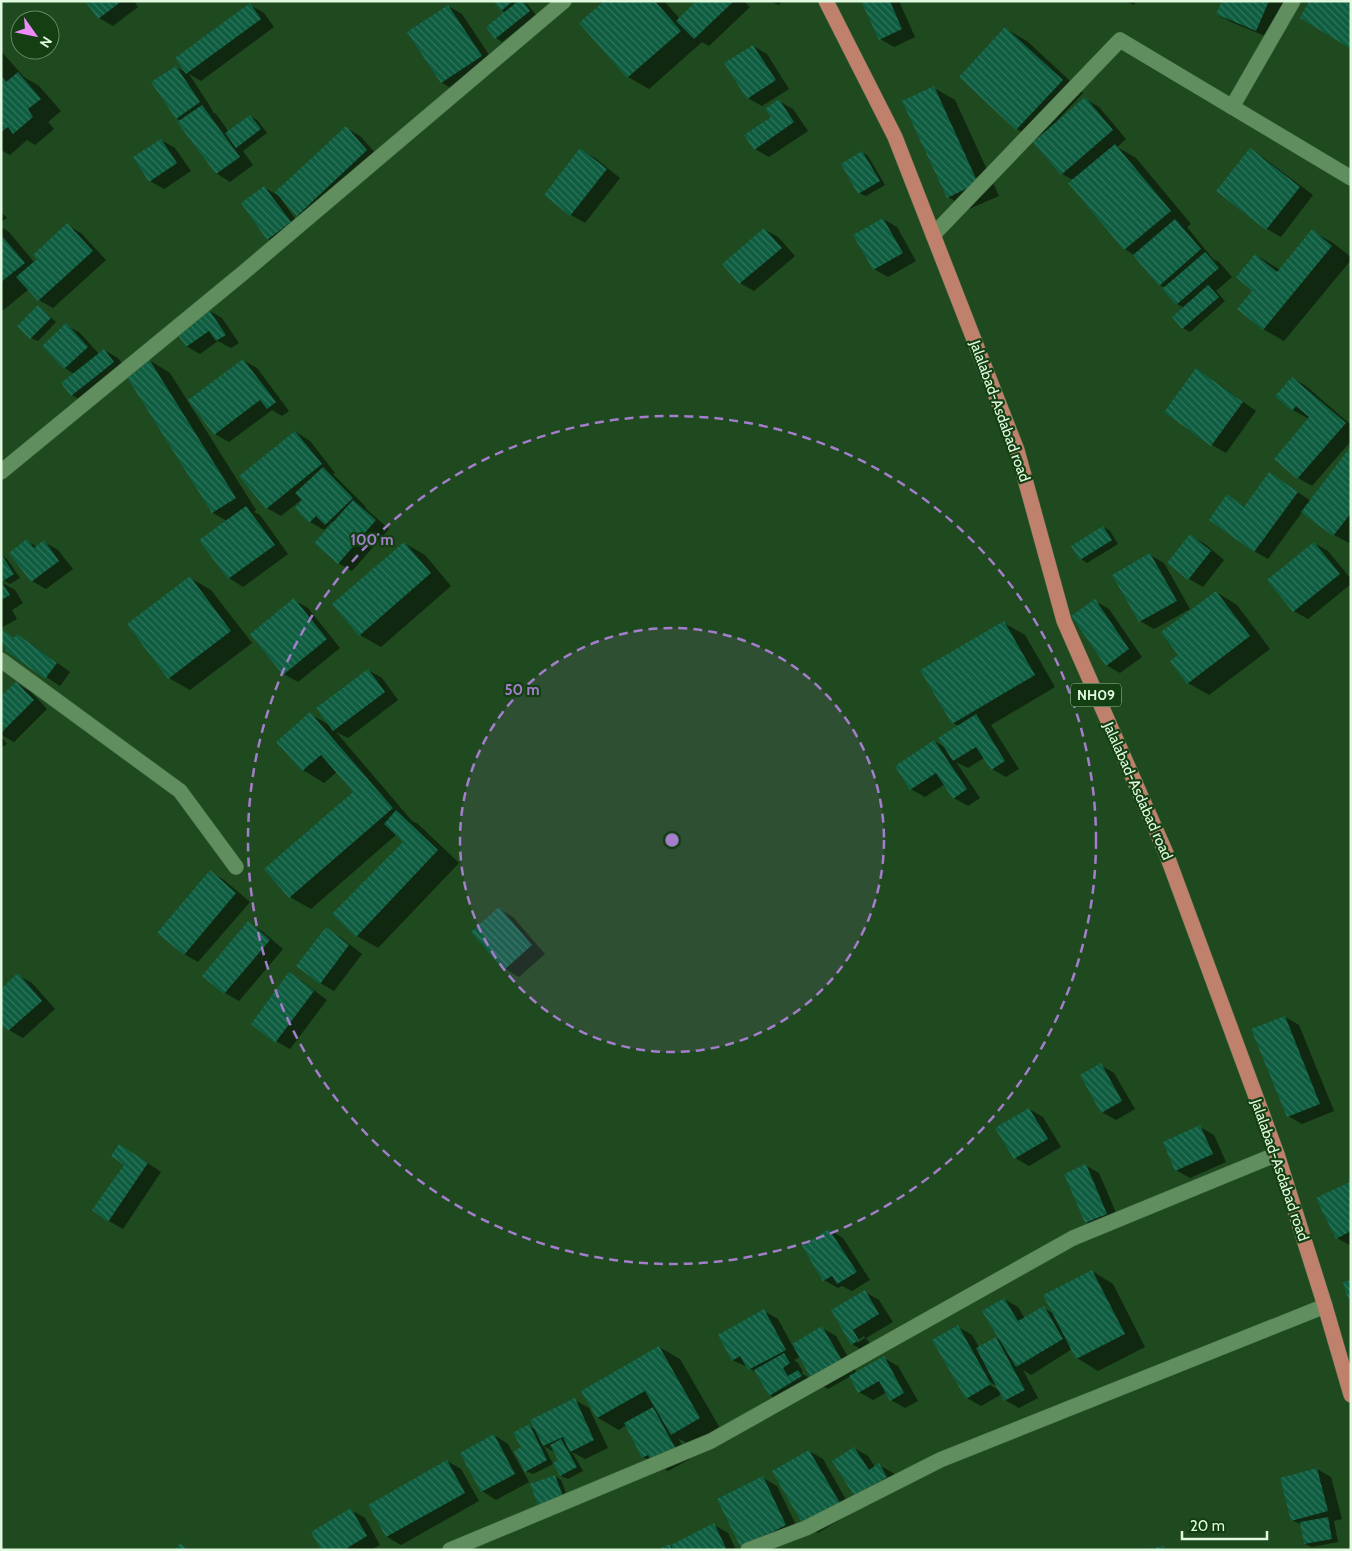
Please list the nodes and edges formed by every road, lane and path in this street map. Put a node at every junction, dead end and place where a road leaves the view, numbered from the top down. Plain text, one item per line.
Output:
1 (564, 1) edge
2 (826, 1) edge
3 (1293, 1) edge
4 (1232, 107) junction
5 (1351, 178) edge
6 (933, 235) junction
7 (1, 472) edge
8 (1, 660) edge
9 (236, 867) dead end
10 (1277, 1154) junction
11 (1325, 1306) junction
12 (1351, 1395) edge
13 (450, 1550) edge
14 (748, 1550) edge

1 - 7 street
2 - 6 main road, Jalalabad-Asdabad road / NH09
3 - 4 street
4 - 5 street
4 - 6 street
6 - 10 main road, Jalalabad-Asdabad road / NH09
8 - 9 street
10 - 11 main road, Jalalabad-Asdabad road / NH09
10 - 13 street
11 - 12 main road, Jalalabad-Asdabad road / NH09
11 - 14 street

